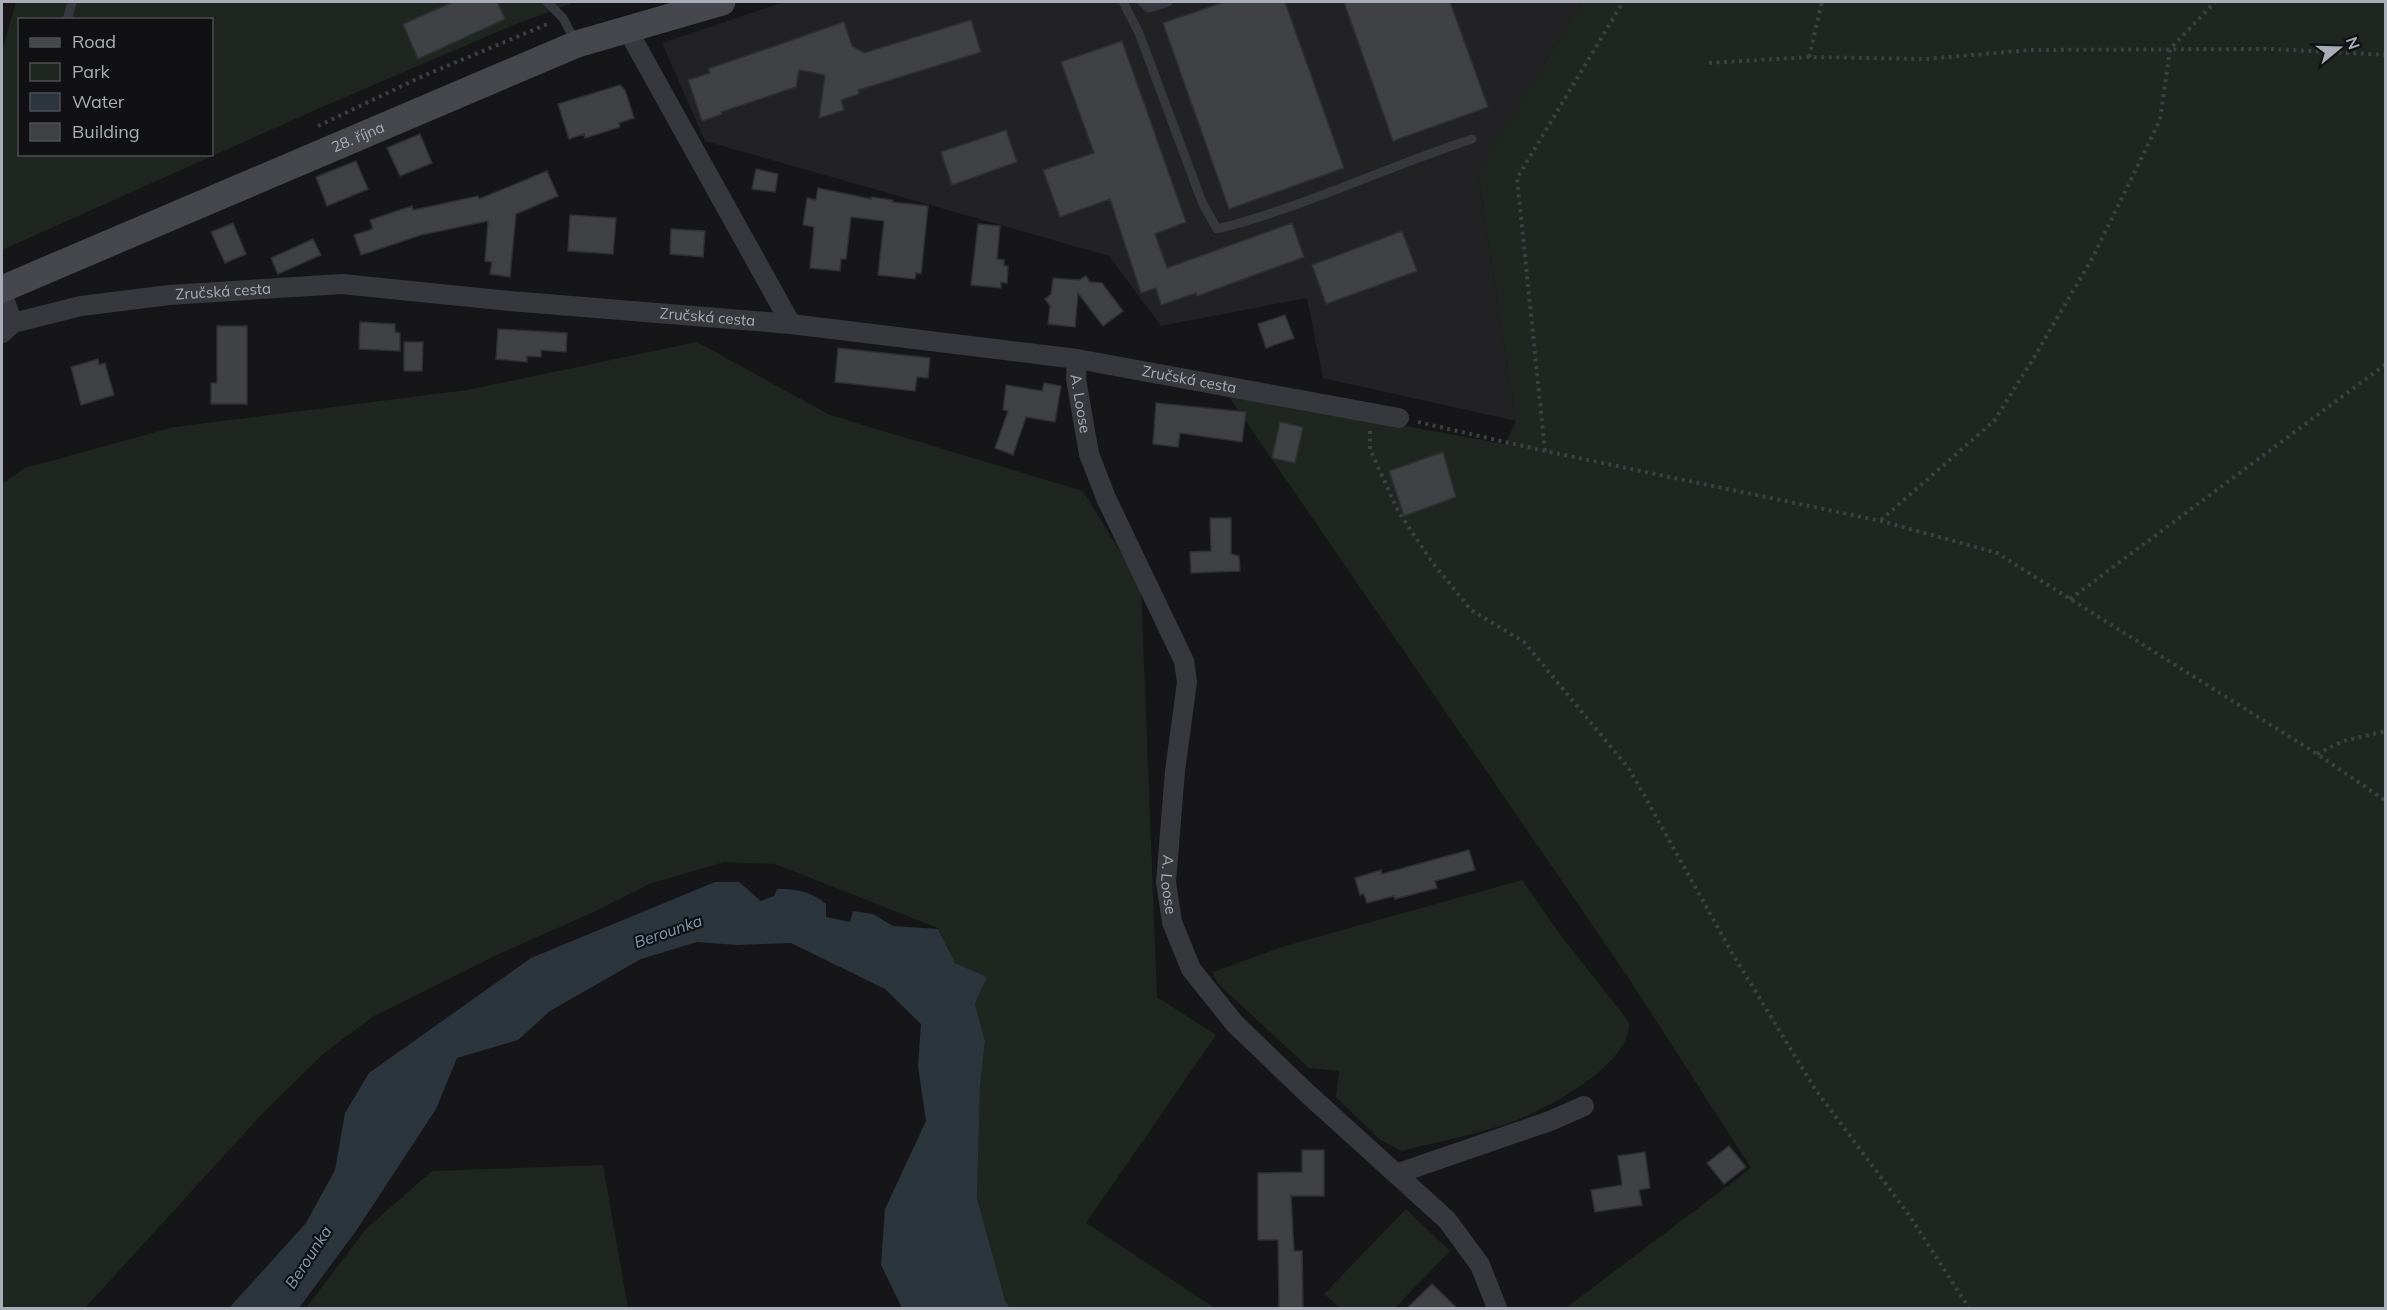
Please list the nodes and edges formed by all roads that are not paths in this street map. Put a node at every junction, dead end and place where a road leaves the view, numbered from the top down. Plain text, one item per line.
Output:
1 (72, 2) edge
2 (547, 2) edge
3 (722, 2) edge
4 (1123, 2) edge
5 (1142, 2) edge
6 (1168, 2) edge
7 (68, 18) edge
8 (627, 29) junction
9 (577, 44) junction
10 (1472, 139) dead end
11 (2, 289) edge
12 (2, 294) edge
13 (791, 324) junction
14 (7, 328) edge
15 (1077, 359) junction
16 (1399, 418) road end
17 (1584, 1106) dead end
18 (1396, 1174) junction
19 (1497, 1308) edge

1 - 7 lane
2 - 9 lane
3 - 8 main road, 28. října
4 - 10 lane
5 - 6 lane
8 - 9 main road, 28. října
8 - 13 street
9 - 11 main road, 28. října
12 - 14 street, Zručská cesta
13 - 14 street, Zručská cesta
13 - 15 street, Zručská cesta
15 - 16 street, Zručská cesta
15 - 18 street, A. Loose
17 - 18 street
18 - 19 street, A. Loose

